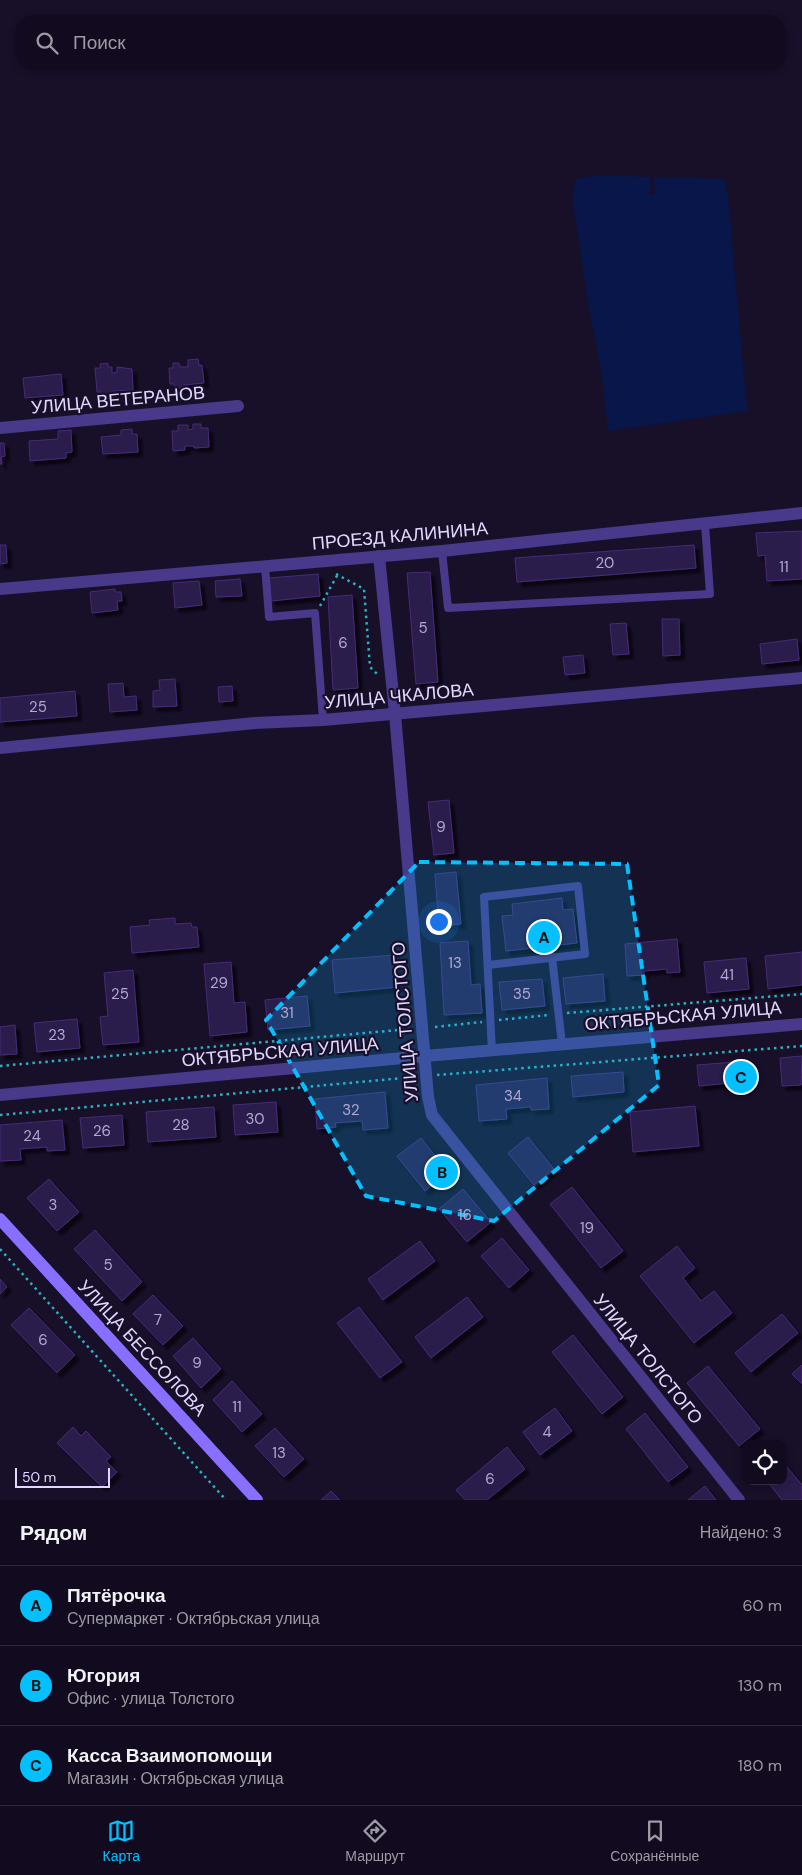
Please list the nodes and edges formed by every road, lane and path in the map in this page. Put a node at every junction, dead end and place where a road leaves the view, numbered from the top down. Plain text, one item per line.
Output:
1 (238, 406) dead end
2 (0, 428) edge
3 (802, 513) edge
4 (705, 524) junction
5 (442, 551) junction
6 (379, 556) junction
7 (265, 566) junction
8 (338, 573) junction
9 (329, 574) dead end
10 (0, 589) edge
11 (315, 613) junction
12 (802, 678) edge
13 (393, 691) junction
14 (395, 714) junction
15 (323, 720) junction
16 (0, 748) edge
17 (552, 957) junction
18 (488, 965) junction
19 (802, 994) edge
20 (559, 1014) junction
21 (491, 1022) junction
22 (802, 1024) edge
23 (423, 1028) junction
24 (562, 1044) junction
25 (802, 1046) edge
26 (492, 1051) junction
27 (425, 1056) junction
28 (0, 1066) edge
29 (427, 1076) junction
30 (0, 1095) edge
31 (0, 1114) edge
32 (0, 1219) edge
33 (0, 1250) edge
34 (226, 1500) edge
35 (257, 1500) edge
36 (738, 1500) edge

1 - 2 street, УЛИЦА ВЕТЕРАНОВ
3 - 4 street, ПРОЕЗД КАЛИНИНА
4 - 5 street, ПРОЕЗД КАЛИНИНА
4 - 5 lane
5 - 6 street, ПРОЕЗД КАЛИНИНА
6 - 7 street, ПРОЕЗД КАЛИНИНА
6 - 13 street, УЛИЦА ТОЛСТОГО
7 - 10 street, ПРОЕЗД КАЛИНИНА
7 - 11 lane
8 - 9 path
8 - 11 path
8 - 13 path
11 - 15 lane
12 - 14 street, УЛИЦА ЧКАЛОВА
13 - 14 street, УЛИЦА ТОЛСТОГО
14 - 15 street, УЛИЦА ЧКАЛОВА
14 - 23 street, УЛИЦА ТОЛСТОГО
15 - 16 street, УЛИЦА ЧКАЛОВА
17 - 18 lane
17 - 18 lane
17 - 20 lane
18 - 21 lane
19 - 20 path
20 - 21 path
20 - 24 lane
21 - 23 path
21 - 26 lane
22 - 24 street, ОКТЯБРЬСКАЯ УЛИЦА
23 - 27 street, УЛИЦА ТОЛСТОГО
23 - 28 path
24 - 26 street, ОКТЯБРЬСКАЯ УЛИЦА
25 - 29 path
26 - 27 street, ОКТЯБРЬСКАЯ УЛИЦА
27 - 29 street, УЛИЦА ТОЛСТОГО
27 - 30 street, ОКТЯБРЬСКАЯ УЛИЦА
29 - 31 path
29 - 36 street, УЛИЦА ТОЛСТОГО
32 - 35 main road, УЛИЦА БЕССОЛОВА
33 - 34 path

